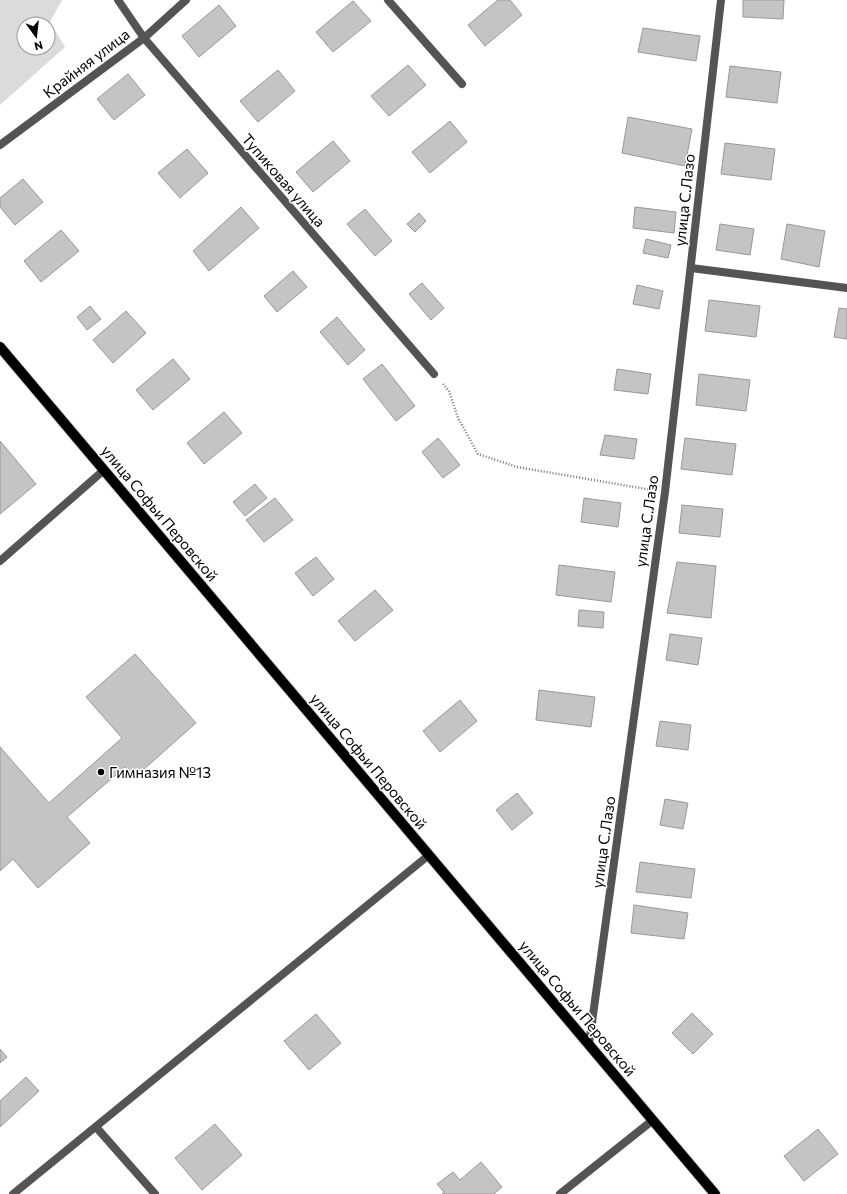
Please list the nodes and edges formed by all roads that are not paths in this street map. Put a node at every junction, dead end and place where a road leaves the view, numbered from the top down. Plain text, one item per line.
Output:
1 (118, 0) edge
2 (186, 0) edge
3 (388, 0) edge
4 (721, 0) edge
5 (144, 38) junction
6 (462, 84) dead end
7 (0, 144) edge
8 (691, 268) junction
9 (847, 288) edge
10 (0, 347) edge
11 (434, 374) road end
12 (104, 470) junction
13 (0, 561) edge
14 (429, 855) junction
15 (589, 1044) junction
16 (653, 1120) junction
17 (96, 1127) junction
18 (13, 1194) edge
19 (155, 1194) edge
20 (560, 1194) edge
21 (714, 1194) edge

1 - 5 street, Тупиковая улица
2 - 5 street, Крайняя улица
3 - 6 street
4 - 8 street, улица С.Лазо
5 - 7 street, Крайняя улица
5 - 11 street, Тупиковая улица
8 - 9 street
8 - 15 street, улица С.Лазо
10 - 12 main road, улица Софьи Перовской
12 - 13 street
12 - 14 main road, улица Софьи Перовской
14 - 15 main road, улица Софьи Перовской
14 - 17 street
15 - 16 main road, улица Софьи Перовской
16 - 20 street
16 - 21 main road, улица Софьи Перовской
17 - 18 street
17 - 19 street

